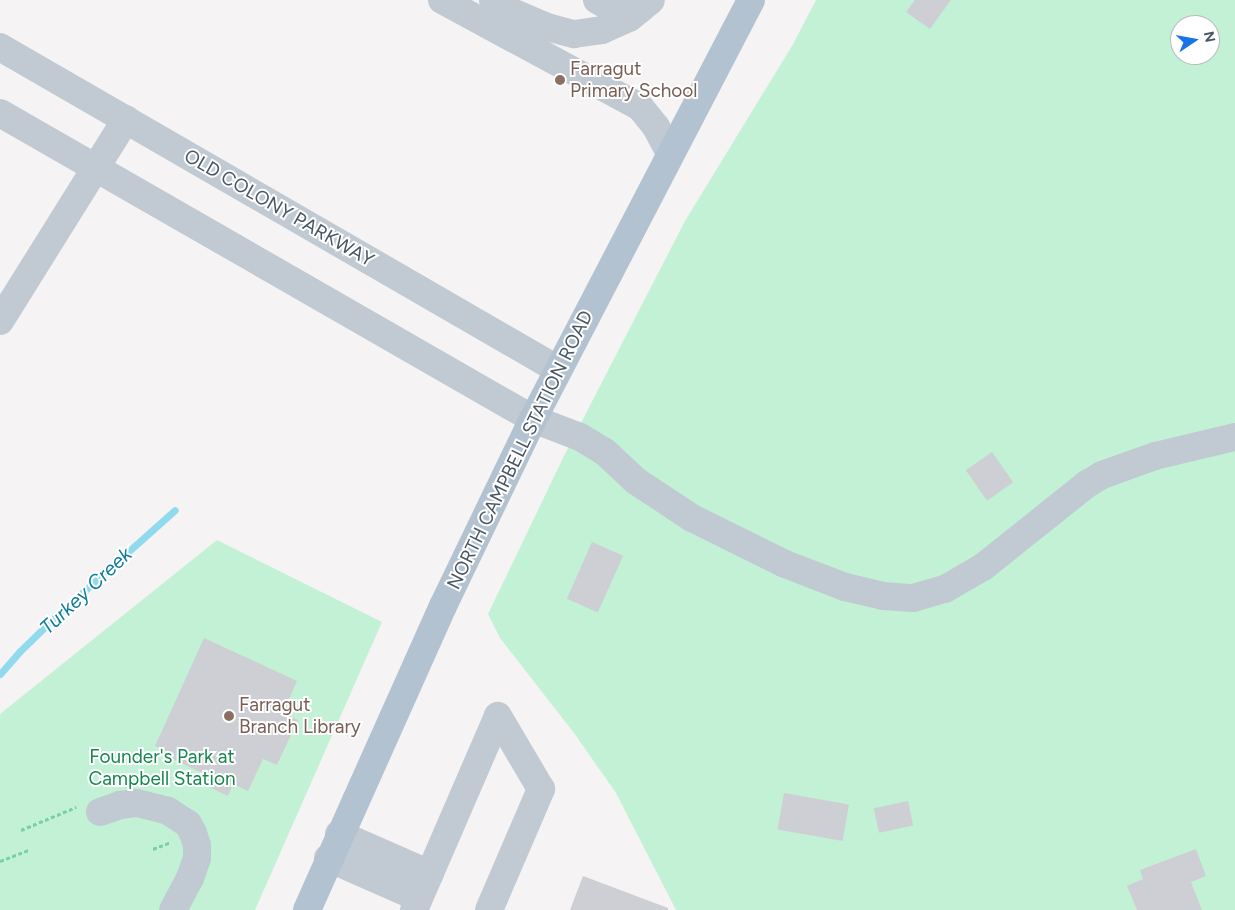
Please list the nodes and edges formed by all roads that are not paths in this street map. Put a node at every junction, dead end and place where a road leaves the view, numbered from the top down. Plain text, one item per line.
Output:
1 (442, 0) edge
2 (541, 0) edge
3 (597, 0) edge
4 (751, 0) edge
5 (645, 5) edge
6 (503, 6) edge
7 (0, 47) edge
8 (0, 113) edge
9 (126, 119) junction
10 (670, 153) junction
11 (94, 169) junction
12 (0, 321) edge
13 (557, 369) junction
14 (533, 419) junction
15 (1235, 437) edge
16 (92, 808) road end
17 (334, 846) junction
18 (430, 874) junction
19 (416, 904) edge
20 (173, 910) edge
21 (307, 910) edge
22 (489, 910) edge

1 - 10 street
2 - 6 street
3 - 5 street
4 - 10 main road, NORTH CAMPBELL STATION ROAD
5 - 6 street
7 - 9 street, OLD COLONY PARKWAY
8 - 11 street
9 - 11 street
9 - 13 street, OLD COLONY PARKWAY
10 - 13 main road, NORTH CAMPBELL STATION ROAD
11 - 12 street
11 - 14 street
13 - 14 main road, NORTH CAMPBELL STATION ROAD
14 - 15 street
14 - 17 main road, NORTH CAMPBELL STATION ROAD
16 - 20 street
17 - 18 street
17 - 19 street
17 - 21 main road, NORTH CAMPBELL STATION ROAD
18 - 19 street
18 - 22 street

